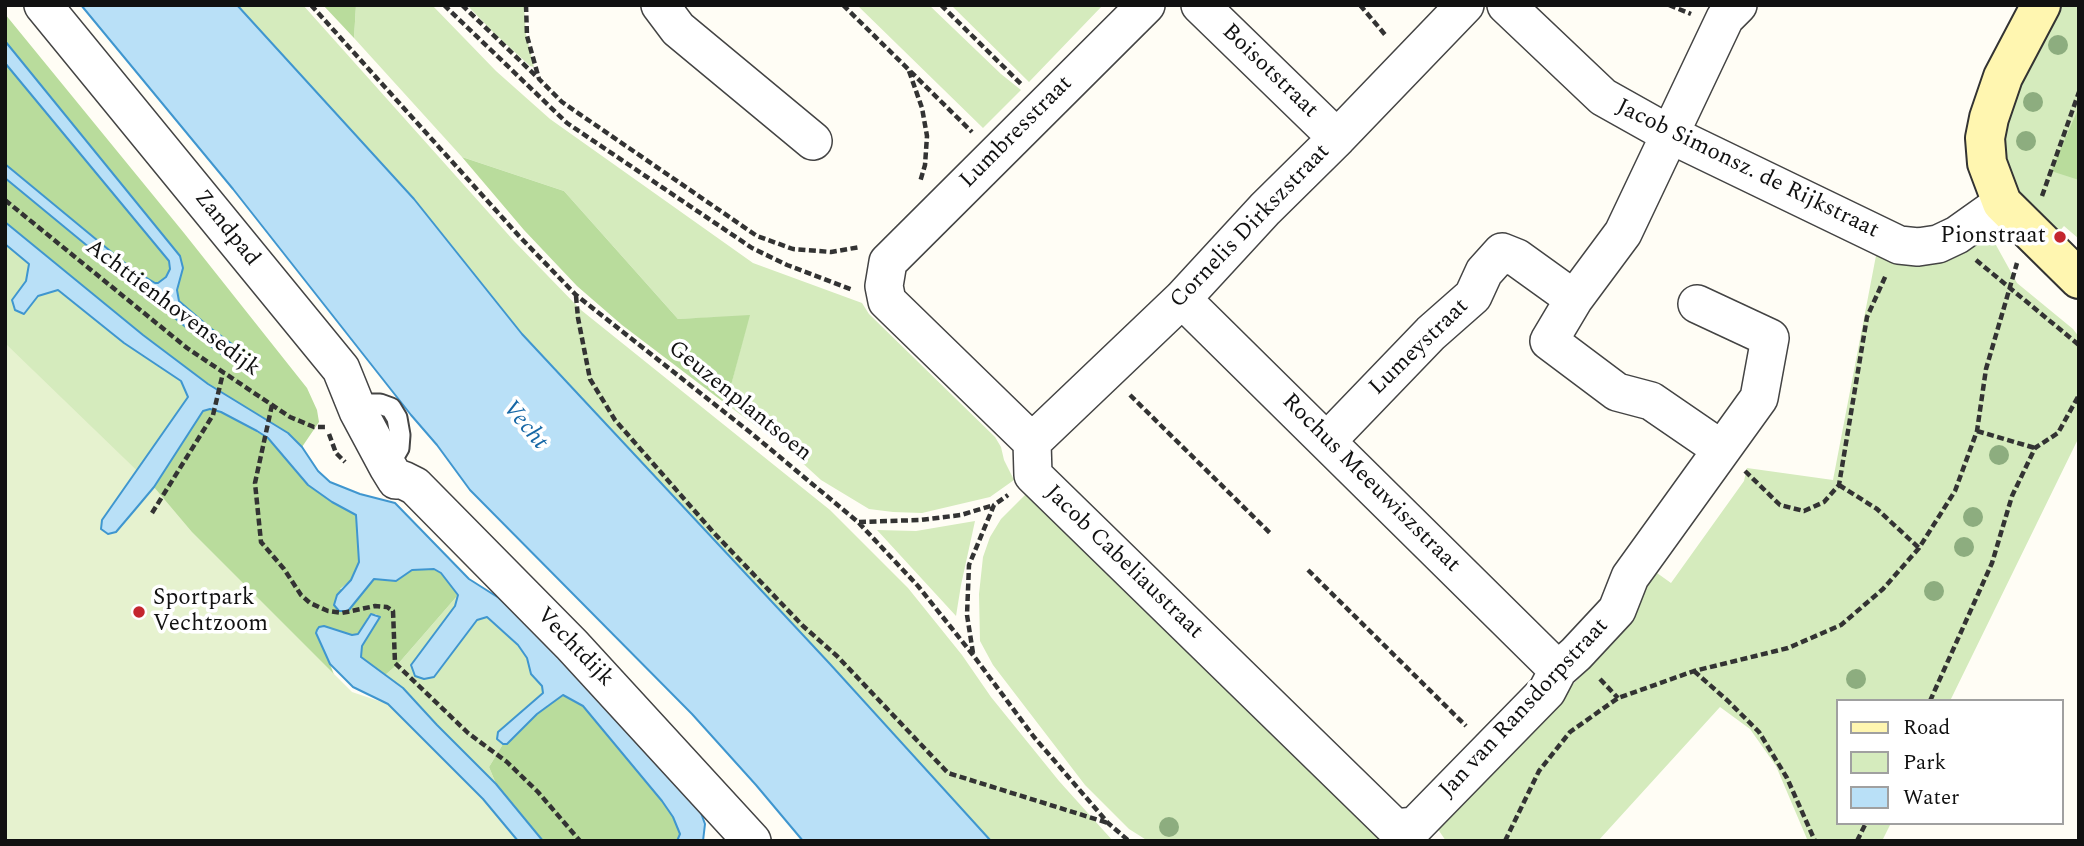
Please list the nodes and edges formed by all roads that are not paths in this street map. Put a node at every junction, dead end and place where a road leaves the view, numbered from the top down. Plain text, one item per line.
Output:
1 (43, 5) edge
2 (660, 5) edge
3 (1146, 5) edge
4 (1200, 5) edge
5 (1465, 5) edge
6 (1506, 5) edge
7 (1738, 5) edge
8 (2041, 5) edge
9 (1670, 134) junction
10 (1338, 138) junction
11 (813, 141) dead end
12 (2002, 203) junction
13 (879, 265) joint
14 (2079, 279) edge
15 (1182, 299) junction
16 (1574, 299) junction
17 (1697, 304) dead end
18 (1326, 441) junction
19 (1721, 449) junction
20 (1032, 458) junction
21 (388, 467) joint
22 (1558, 670) junction
23 (1415, 826) joint
24 (752, 841) edge

1 - 21 street, Zandpad
2 - 11 street
3 - 13 street, Lumbresstraat
4 - 10 street, Boisotstraat
5 - 10 street, Cornelis Dirkszstraat
6 - 9 street, Jacob Simonsz. de Rijkstraat
7 - 9 street
8 - 12 street
9 - 12 street, Jacob Simonsz. de Rijkstraat
9 - 16 street
10 - 15 street, Cornelis Dirkszstraat
12 - 14 street
13 - 20 street, Jacob Cabeliaustraat
15 - 18 street, Rochus Meeuwiszstraat
15 - 20 street, Cornelis Dirkszstraat
16 - 18 street, Lumeystraat
16 - 19 street
17 - 19 street, Jan van Ransdorpstraat
18 - 22 street, Rochus Meeuwiszstraat
19 - 22 street, Jan van Ransdorpstraat
20 - 23 street, Jacob Cabeliaustraat
21 - 24 street, Vechtdijk
22 - 23 street, Jan van Ransdorpstraat

